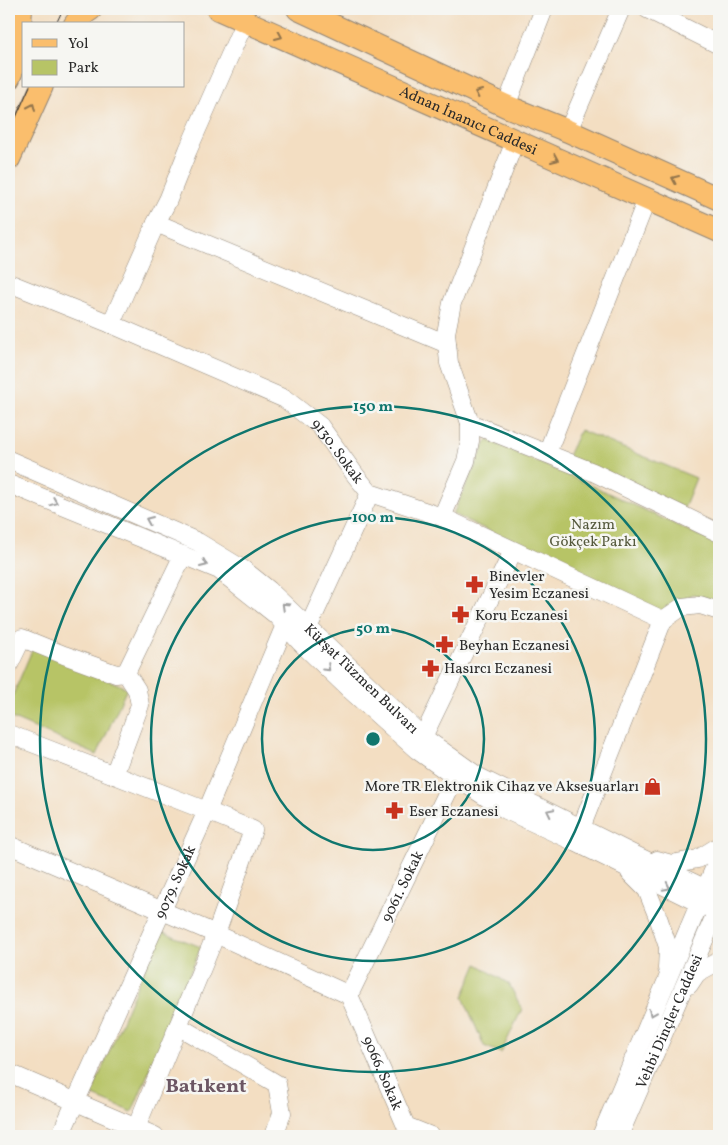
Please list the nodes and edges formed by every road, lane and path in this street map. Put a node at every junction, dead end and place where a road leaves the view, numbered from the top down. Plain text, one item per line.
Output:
1 (21, 9) edge
2 (38, 9) edge
3 (78, 9) edge
4 (92, 9) edge
5 (218, 9) edge
6 (298, 9) edge
7 (544, 9) edge
8 (621, 9) edge
9 (647, 9) edge
10 (245, 21) junction
11 (32, 22) edge
12 (71, 22) edge
13 (77, 22) edge
14 (719, 45) edge
15 (21, 49) edge
16 (9, 78) edge
17 (41, 88) edge
18 (506, 106) junction
19 (568, 131) junction
20 (515, 141) junction
21 (9, 159) edge
22 (647, 199) junction
23 (719, 199) edge
24 (156, 223) junction
25 (719, 231) edge
26 (9, 283) edge
27 (110, 324) junction
28 (447, 344) junction
29 (470, 423) junction
30 (547, 453) junction
31 (9, 460) edge
32 (9, 484) edge
33 (370, 493) junction
34 (442, 517) junction
35 (718, 529) edge
36 (513, 551) junction
37 (183, 555) junction
38 (719, 611) edge
39 (663, 620) junction
40 (285, 625) junction
41 (308, 628) junction
42 (9, 665) edge
43 (126, 673) junction
44 (9, 734) edge
45 (423, 737) junction
46 (114, 774) junction
47 (455, 778) junction
48 (207, 811) junction
49 (581, 828) junction
50 (9, 846) edge
51 (719, 846) edge
52 (719, 857) edge
53 (626, 859) junction
54 (713, 903) edge
55 (162, 911) junction
56 (216, 934) junction
57 (719, 961) edge
58 (666, 981) junction
59 (349, 995) junction
60 (676, 1004) junction
61 (178, 1026) junction
62 (9, 1073) edge
63 (75, 1103) junction
64 (136, 1128) junction
65 (404, 1131) edge
66 (60, 1136) edge
67 (155, 1136) edge
68 (274, 1136) edge
69 (431, 1136) edge
70 (601, 1136) edge
71 (619, 1136) edge

1 - 15 main road
2 - 11 main road
3 - 12 main road
4 - 13 main road
5 - 10 main road, Adnan İnanıcı Caddesi
18 -> 6 main road, Adnan İnanıcı Caddesi
7 - 18 street
8 - 19 street
9 - 14 street
10 -> 20 main road, Adnan İnanıcı Caddesi
10 - 24 street
15 - 16 main road
21 -> 17 main road
18 - 19 main road, Adnan İnanıcı Caddesi
23 -> 19 main road, Adnan İnanıcı Caddesi
20 -> 22 main road, Adnan İnanıcı Caddesi
20 - 28 street
22 - 25 main road, Adnan İnanıcı Caddesi
22 - 30 street
24 - 27 street
24 - 28 street
26 - 27 street, 9130. Sokak
27 - 33 street, 9130. Sokak
28 - 29 street
29 - 30 street
29 - 34 street
30 - 35 street
41 -> 31 street, Kürşat Tüzmen Bulvarı
32 -> 37 street, Kürşat Tüzmen Bulvarı
33 - 34 street, 9130. Sokak
33 - 41 street
34 - 36 street, 9130. Sokak
36 - 39 street, 9130. Sokak
36 - 45 street
37 -> 40 street, Kürşat Tüzmen Bulvarı
37 - 43 street
38 - 39 street
39 - 49 street
40 -> 47 street, Kürşat Tüzmen Bulvarı
40 - 48 street, 9079. Sokak
41 - 45 street, Kürşat Tüzmen Bulvarı
42 - 43 street
43 - 46 street
44 - 46 street
49 -> 45 street, Kürşat Tüzmen Bulvarı
46 - 48 street
47 - 53 street, Kürşat Tüzmen Bulvarı
47 - 59 street, 9061. Sokak
48 - 55 street, 9079. Sokak
48 - 56 street
49 - 53 street, Kürşat Tüzmen Bulvarı
50 - 55 street
51 - 53 street
52 - 54 street
53 - 54 street, Kürşat Tüzmen Bulvarı
53 - 58 street
54 - 58 street
54 - 60 street, Vehbi Dinçler Caddesi
55 - 56 street
55 - 63 street, 9079. Sokak
56 - 59 street
56 - 61 street
57 - 60 street
58 -> 70 street
59 - 65 street, 9066. Sokak
60 - 71 street, Vehbi Dinçler Caddesi
61 - 64 street
61 - 68 street
62 - 63 street
63 - 64 street
63 - 66 street, 9079. Sokak
64 - 67 street
65 - 69 street, 9066. Sokak

